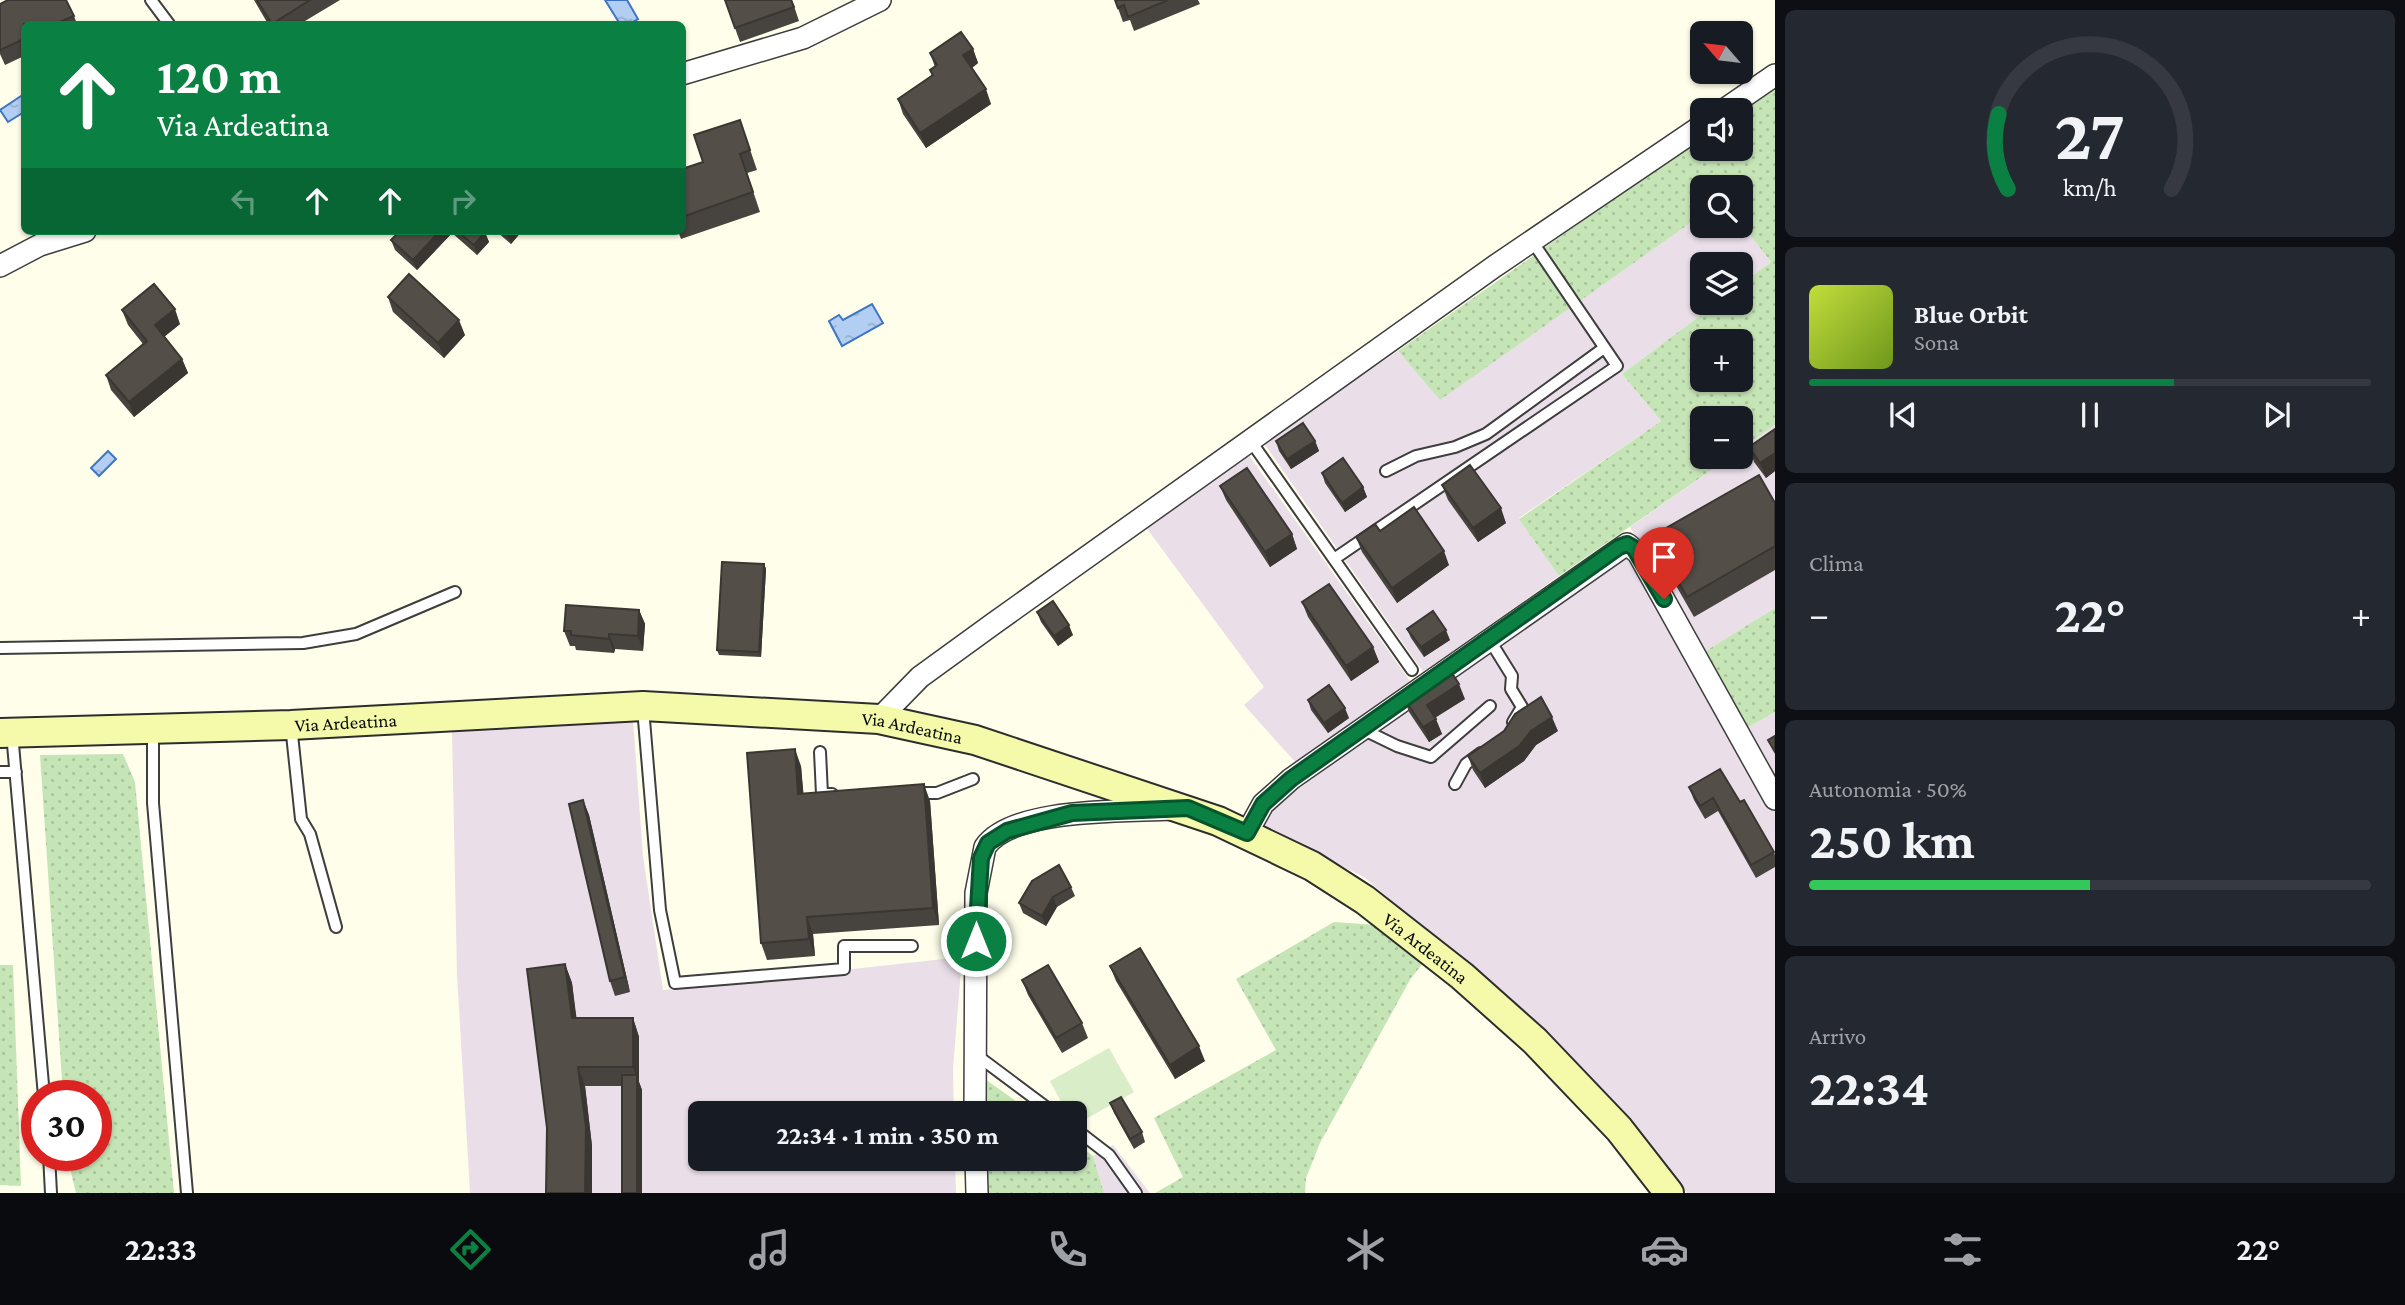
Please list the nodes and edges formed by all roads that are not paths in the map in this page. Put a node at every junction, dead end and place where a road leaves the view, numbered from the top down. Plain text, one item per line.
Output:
1 (151, 0) edge
2 (880, 0) edge
3 (167, 21) edge
4 (686, 73) edge
5 (1775, 75) edge
6 (1741, 98) edge
7 (1690, 134) edge
8 (72, 235) edge
9 (1532, 241) junction
10 (0, 266) edge
11 (1604, 348) junction
12 (1250, 440) junction
13 (1385, 471) dead end
14 (1334, 559) junction
15 (455, 592) dead end
16 (1489, 639) junction
17 (0, 648) edge
18 (1412, 670) dead end
19 (643, 706) junction
20 (1490, 706) dead end
21 (879, 719) junction
22 (291, 725) junction
23 (153, 729) junction
24 (1362, 729) junction
25 (1504, 732) edge
26 (6, 733) edge
27 (1488, 748) edge
28 (820, 752) dead end
29 (0, 772) edge
30 (16, 772) junction
31 (973, 779) dead end
32 (1454, 784) dead end
33 (898, 793) edge
34 (848, 794) edge
35 (1775, 799) edge
36 (1188, 808) junction
37 (1247, 833) junction
38 (336, 927) dead end
39 (912, 946) dead end
40 (975, 1054) junction
41 (43, 1080) edge
42 (975, 1101) edge
43 (1039, 1101) edge
44 (1087, 1138) edge
45 (50, 1171) edge
46 (976, 1171) edge
47 (51, 1193) edge
48 (187, 1193) edge
49 (977, 1193) edge
50 (1136, 1193) edge
51 (1669, 1193) edge

1 - 3 lane
2 - 4 street
5 - 6 street
7 - 9 street
8 - 10 street
9 - 11 lane
9 - 12 street
11 - 13 lane
11 - 14 lane
12 - 14 lane
12 - 21 street
14 - 18 lane
15 - 17 lane
16 - 24 street
16 - 25 lane
16 - 35 street
19 - 21 main road, Via Ardeatina
19 - 22 main road, Via Ardeatina
19 - 39 lane
20 - 24 lane
21 - 36 main road, Via Ardeatina
22 - 23 main road, Via Ardeatina
22 - 38 lane
23 - 26 main road, Via Ardeatina
23 - 48 lane
24 - 37 street
26 - 30 lane
27 - 32 lane
28 - 34 lane
29 - 30 lane
30 - 41 lane
31 - 33 lane
36 - 37 main road, Via Ardeatina
36 - 40 street
37 - 51 main road, Via Ardeatina
40 - 42 street
40 - 43 lane
44 - 50 lane
45 - 47 lane
46 - 49 street

